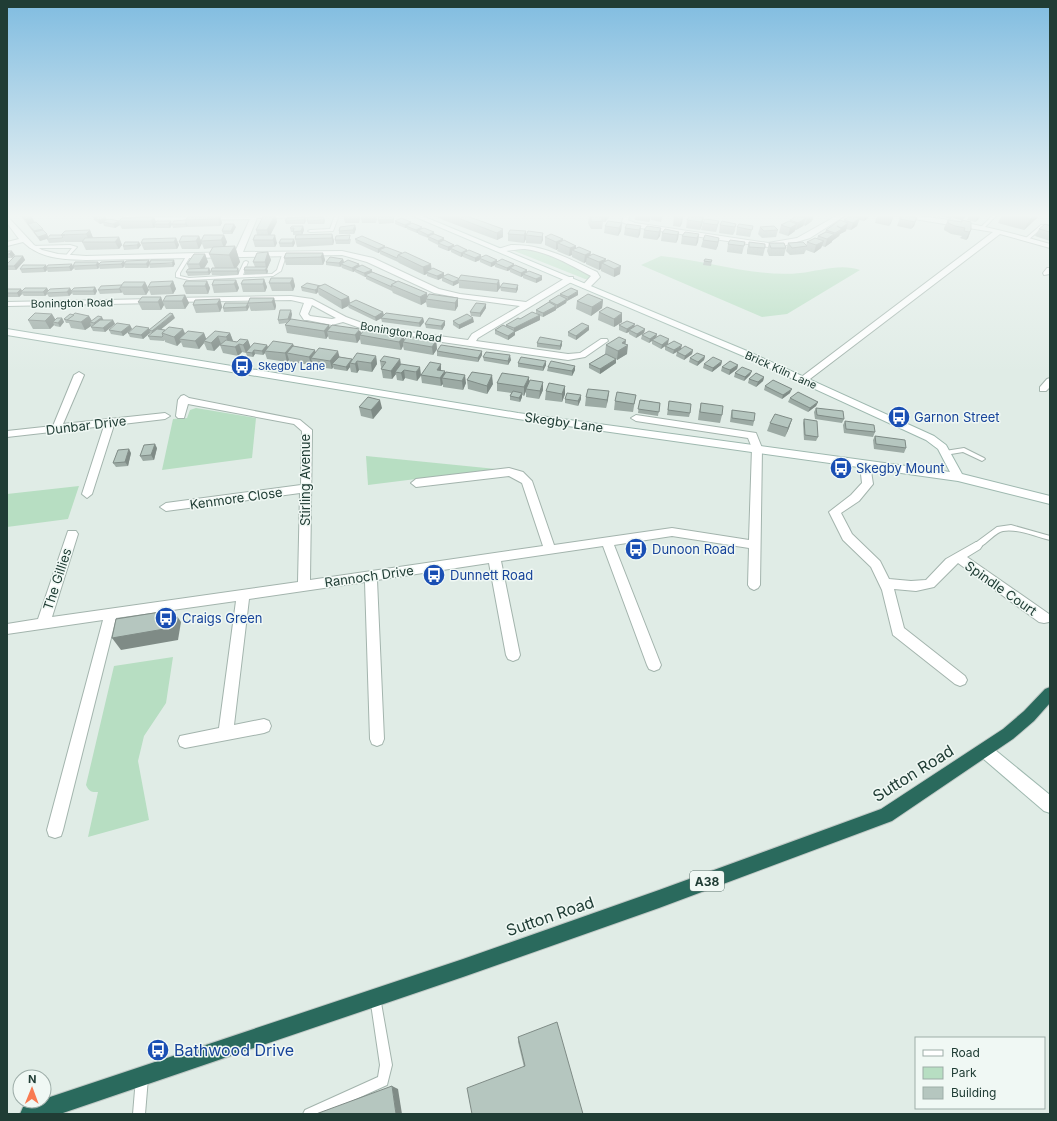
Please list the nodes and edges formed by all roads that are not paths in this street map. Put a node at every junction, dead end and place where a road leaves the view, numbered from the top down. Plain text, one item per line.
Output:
1 (181, 267) edge
2 (244, 267) edge
3 (280, 267) edge
4 (386, 267) edge
5 (540, 267) edge
6 (580, 267) edge
7 (951, 267) edge
8 (240, 277) junction
9 (570, 280) junction
10 (586, 286) junction
11 (310, 301) junction
12 (7, 304) edge
13 (526, 304) junction
14 (343, 319) junction
15 (7, 332) edge
16 (604, 341) dead end
17 (470, 343) junction
18 (79, 375) dead end
19 (804, 380) junction
20 (1050, 381) edge
21 (1043, 389) dead end
22 (165, 416) dead end
23 (181, 416) dead end
24 (636, 418) dead end
25 (110, 422) junction
26 (57, 428) junction
27 (7, 434) edge
28 (757, 448) junction
29 (945, 453) junction
30 (982, 459) dead end
31 (865, 465) junction
32 (958, 477) junction
33 (416, 483) dead end
34 (306, 488) junction
35 (87, 494) dead end
36 (1050, 500) edge
37 (166, 507) dead end
38 (72, 534) dead end
39 (1050, 538) edge
40 (606, 542) junction
41 (755, 545) junction
42 (976, 546) joint
43 (550, 550) junction
44 (958, 557) junction
45 (494, 558) junction
46 (371, 576) junction
47 (885, 583) junction
48 (754, 585) dead end
49 (304, 586) junction
50 (243, 594) junction
51 (111, 614) junction
52 (1044, 618) dead end
53 (43, 624) junction
54 (7, 629) edge
55 (513, 655) dead end
56 (654, 665) dead end
57 (960, 680) dead end
58 (1050, 693) edge
59 (264, 726) dead end
60 (226, 733) junction
61 (377, 739) dead end
62 (185, 741) dead end
63 (984, 750) junction
64 (1050, 805) edge
65 (55, 830) dead end
66 (375, 997) junction
67 (142, 1076) junction
68 (30, 1114) edge
69 (139, 1114) edge
70 (309, 1114) edge

1 - 8 lane
2 - 8 lane
3 - 8 lane
4 - 13 street
5 - 9 street, Brick Kiln Lane
6 - 10 street
7 - 19 street
9 - 10 street, Brick Kiln Lane
9 - 13 street
10 - 19 street, Brick Kiln Lane
11 - 12 street, Bonington Road
11 - 14 street, Bonington Road
11 - 14 street
13 - 17 street
14 - 17 street, Bonington Road
15 - 28 street, Skegby Lane
16 - 17 street, Bonington Road
18 - 26 street
19 - 29 street, Brick Kiln Lane
20 - 21 street
22 - 25 street, Dunbar Drive
23 - 34 street, Stirling Avenue
24 - 28 street
25 - 26 street, Dunbar Drive
25 - 35 street
26 - 27 street, Dunbar Drive
28 - 31 street, Skegby Lane
28 - 41 street
29 - 30 lane
29 - 32 street, Brick Kiln Lane
31 - 32 street, Skegby Lane
31 - 47 street
32 - 36 street, Skegby Lane
33 - 43 street
34 - 37 street, Kenmore Close
34 - 49 street, Stirling Avenue
38 - 53 street, The Gillies
39 - 42 lane
40 - 41 street, Rannoch Drive
40 - 43 street, Rannoch Drive
40 - 56 street
41 - 48 street
42 - 44 street, Spindle Court
43 - 45 street, Rannoch Drive
44 - 47 street, Spindle Court
44 - 52 street, Spindle Court
45 - 46 street, Rannoch Drive
45 - 55 street
46 - 49 street, Rannoch Drive
46 - 61 street
47 - 57 street
49 - 50 street, Rannoch Drive
50 - 51 street, Rannoch Drive
50 - 60 street
51 - 53 street, Rannoch Drive
51 - 65 street
53 - 54 street, Rannoch Drive
58 - 63 highway, Sutton Road / A38
59 - 60 street
60 - 62 street
63 - 64 street
63 - 66 highway, Sutton Road / A38
66 - 67 highway, Sutton Road / A38
66 - 70 lane
67 - 68 highway, Sutton Road / A38
67 - 69 lane

